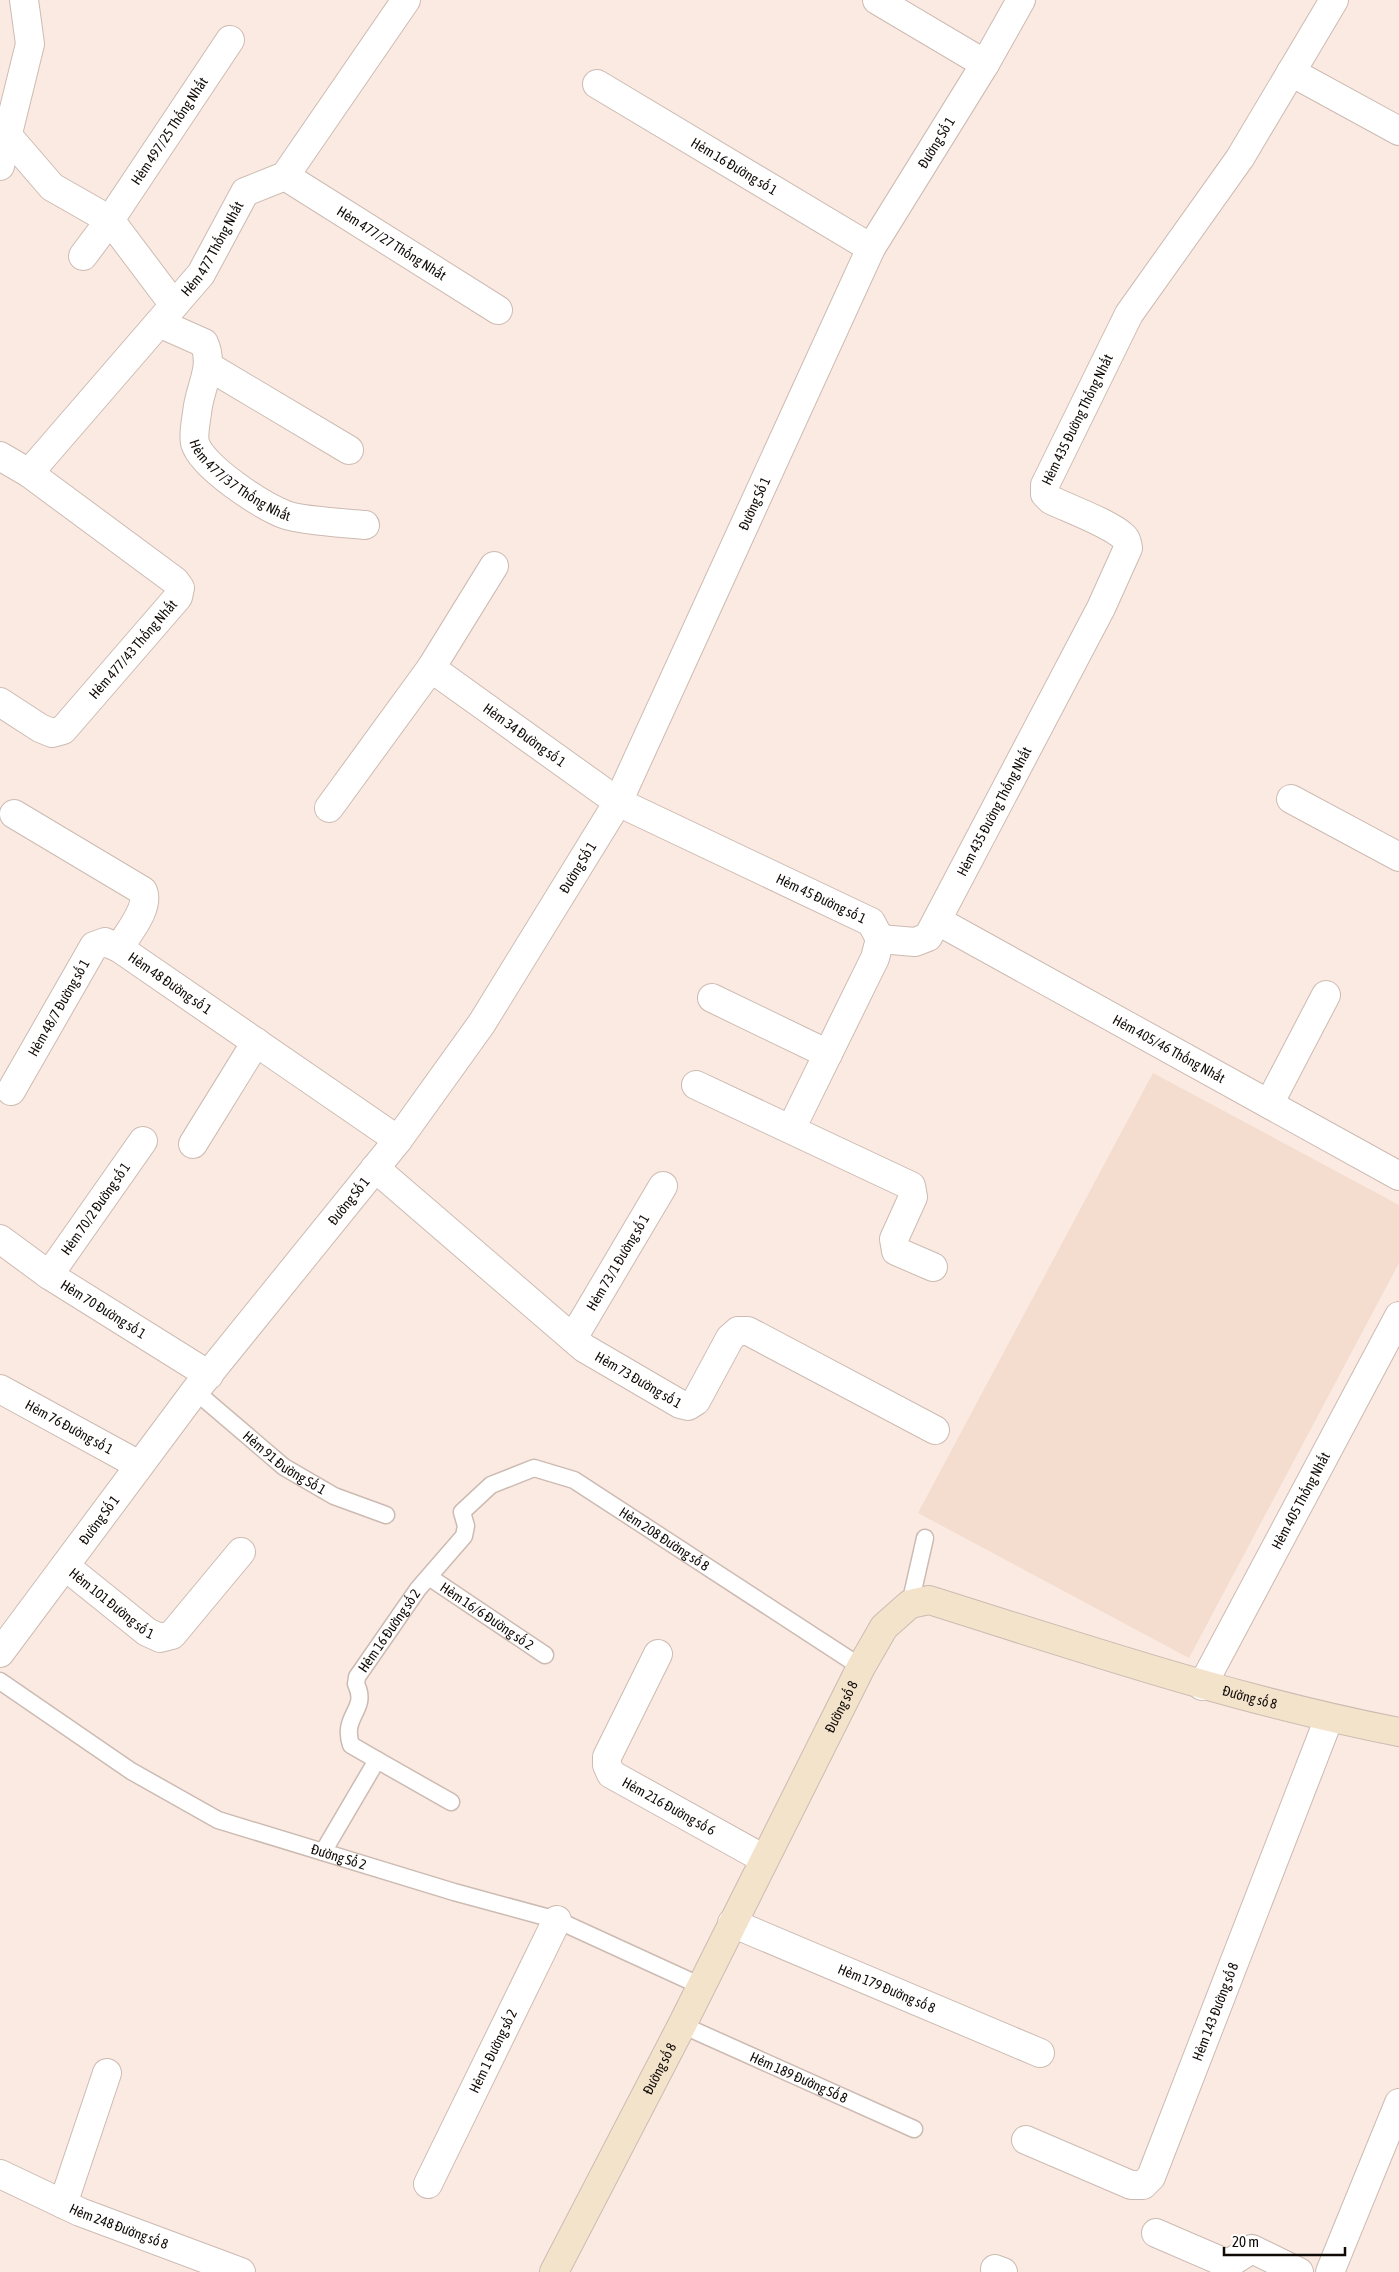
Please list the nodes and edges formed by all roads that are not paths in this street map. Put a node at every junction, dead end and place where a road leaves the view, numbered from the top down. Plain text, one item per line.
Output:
1 (24, 0) edge
2 (406, 0) edge
3 (877, 0) edge
4 (1021, 0) edge
5 (1334, 0) edge
6 (230, 40) dead end
7 (985, 64) junction
8 (1291, 72) junction
9 (597, 84) dead end
10 (1399, 131) edge
11 (8, 136) junction
12 (0, 166) edge
13 (285, 176) junction
14 (110, 220) junction
15 (871, 248) junction
16 (83, 256) dead end
17 (498, 310) dead end
18 (167, 314) junction
19 (208, 366) junction
20 (349, 450) dead end
21 (0, 456) edge
22 (29, 473) junction
23 (365, 525) dead end
24 (494, 566) dead end
25 (431, 668) junction
26 (0, 702) edge
27 (1291, 799) dead end
28 (618, 802) junction
29 (329, 808) dead end
30 (14, 814) dead end
31 (1399, 857) edge
32 (938, 921) junction
33 (880, 939) junction
34 (118, 948) junction
35 (1326, 995) dead end
36 (712, 998) dead end
37 (256, 1042) junction
38 (828, 1054) junction
39 (696, 1085) dead end
40 (11, 1091) dead end
41 (1268, 1104) junction
42 (791, 1129) junction
43 (398, 1140) junction
44 (143, 1142) dead end
45 (193, 1144) dead end
46 (375, 1168) junction
47 (1399, 1176) edge
48 (663, 1186) dead end
49 (0, 1239) edge
50 (933, 1268) dead end
51 (49, 1275) junction
52 (1399, 1316) edge
53 (573, 1338) junction
54 (202, 1383) junction
55 (0, 1389) edge
56 (934, 1430) dead end
57 (139, 1465) junction
58 (462, 1512) joint
59 (386, 1515) dead end
60 (925, 1538) dead end
61 (241, 1552) dead end
62 (65, 1566) junction
63 (429, 1577) junction
64 (910, 1604) junction
65 (0, 1652) edge
66 (658, 1654) dead end
67 (545, 1655) dead end
68 (861, 1667) junction
69 (0, 1681) edge
70 (1202, 1686) junction
71 (1329, 1718) junction
72 (1399, 1732) edge
73 (377, 1760) junction
74 (451, 1802) dead end
75 (323, 1852) junction
76 (764, 1859) junction
77 (557, 1920) junction
78 (732, 1923) junction
79 (701, 1986) junction
80 (682, 2025) junction
81 (1040, 2053) dead end
82 (107, 2073) dead end
83 (1399, 2103) edge
84 (914, 2129) dead end
85 (1026, 2140) dead end
86 (0, 2174) edge
87 (428, 2184) dead end
88 (63, 2204) junction
89 (1156, 2233) dead end
90 (241, 2272) edge
91 (554, 2272) edge
92 (1299, 2272) edge
93 (1330, 2272) edge

1 - 11 street
2 - 13 street
3 - 7 street
4 - 7 street, Đường Số 1
5 - 8 street, Hẻm 435 Đường Thống Nhất
6 - 14 street, Hẻm 497/25 Thống Nhất
7 - 15 street, Đường Số 1
8 - 10 street
8 - 32 street, Hẻm 435 Đường Thống Nhất
9 - 15 street, Hẻm 16 Đường số 1
11 - 12 street
11 - 14 street
13 - 17 street, Hẻm 477/27 Thống Nhất
13 - 18 street, Hẻm 477 Thống Nhất
14 - 16 street, Hẻm 497/25 Thống Nhất
14 - 18 street
15 - 28 street, Đường Số 1
18 - 19 street, Hẻm 477/37 Thống Nhất
18 - 22 street, Hẻm 477 Thống Nhất
19 - 20 street
19 - 23 street, Hẻm 477/37 Thống Nhất
21 - 22 street
22 - 26 street, Hẻm 477/43 Thống Nhất
24 - 25 street
25 - 28 street, Hẻm 34 Đường số 1
25 - 29 street
27 - 31 street
28 - 33 street, Hẻm 45 Đường số 1
28 - 43 street, Đường Số 1
30 - 34 street, Hẻm 48 Đường số 1
32 - 33 street, Hẻm 435 Đường Thống Nhất
32 - 41 street, Hẻm 405/46 Thống Nhất
33 - 38 street
34 - 37 street, Hẻm 48 Đường số 1
34 - 40 street, Hẻm 48/7 Đường số 1
35 - 41 street
36 - 38 street
37 - 43 street, Hẻm 48 Đường số 1
37 - 45 street
38 - 42 street
39 - 42 street
41 - 47 street, Hẻm 405/46 Thống Nhất
42 - 50 street
43 - 46 street, Đường Số 1
44 - 51 street, Hẻm 70/2 Đường số 1
46 - 53 street, Hẻm 73 Đường số 1
46 - 54 street, Đường Số 1
48 - 53 street, Hẻm 73/1 Đường số 1
49 - 51 street, Hẻm 70 Đường số 1
51 - 54 street, Hẻm 70 Đường số 1
52 - 70 street, Hẻm 405 Thống Nhất
53 - 56 street, Hẻm 73 Đường số 1
54 - 57 street, Đường Số 1
54 - 59 lane, Hẻm 91 Đường Số 1
55 - 57 street, Hẻm 76 Đường số 1
57 - 62 street, Đường Số 1
58 - 63 lane, Hẻm 16 Đường số 2
58 - 68 lane, Hẻm 208 Đường số 8
60 - 64 lane
61 - 62 street, Hẻm 101 Đường số 1
62 - 65 street, Đường Số 1
63 - 67 lane, Hẻm 16/6 Đường số 2
63 - 73 lane, Hẻm 16 Đường số 2
64 - 68 street, Đường số 8
64 - 70 street, Đường số 8
66 - 76 street, Hẻm 216 Đường số 6
68 - 76 street, Đường số 8
69 - 75 lane, Đường Số 2
70 - 71 street, Đường số 8
71 - 72 street, Đường số 8
71 - 85 street, Hẻm 143 Đường số 8
73 - 74 lane, Hẻm 16 Đường số 2
73 - 75 lane
75 - 77 lane, Đường Số 2
76 - 78 street, Đường số 8
77 - 79 lane, Đường Số 2
77 - 87 street, Hẻm 1 Đường số 2
78 - 79 street, Đường số 8
78 - 81 street, Hẻm 179 Đường số 8
79 - 80 street, Đường số 8
80 - 84 lane, Hẻm 189 Đường Số 8
80 - 91 street, Đường số 8
82 - 88 street
83 - 93 street
86 - 88 street, Hẻm 248 Đường số 8
88 - 90 street, Hẻm 248 Đường số 8
89 - 92 street

